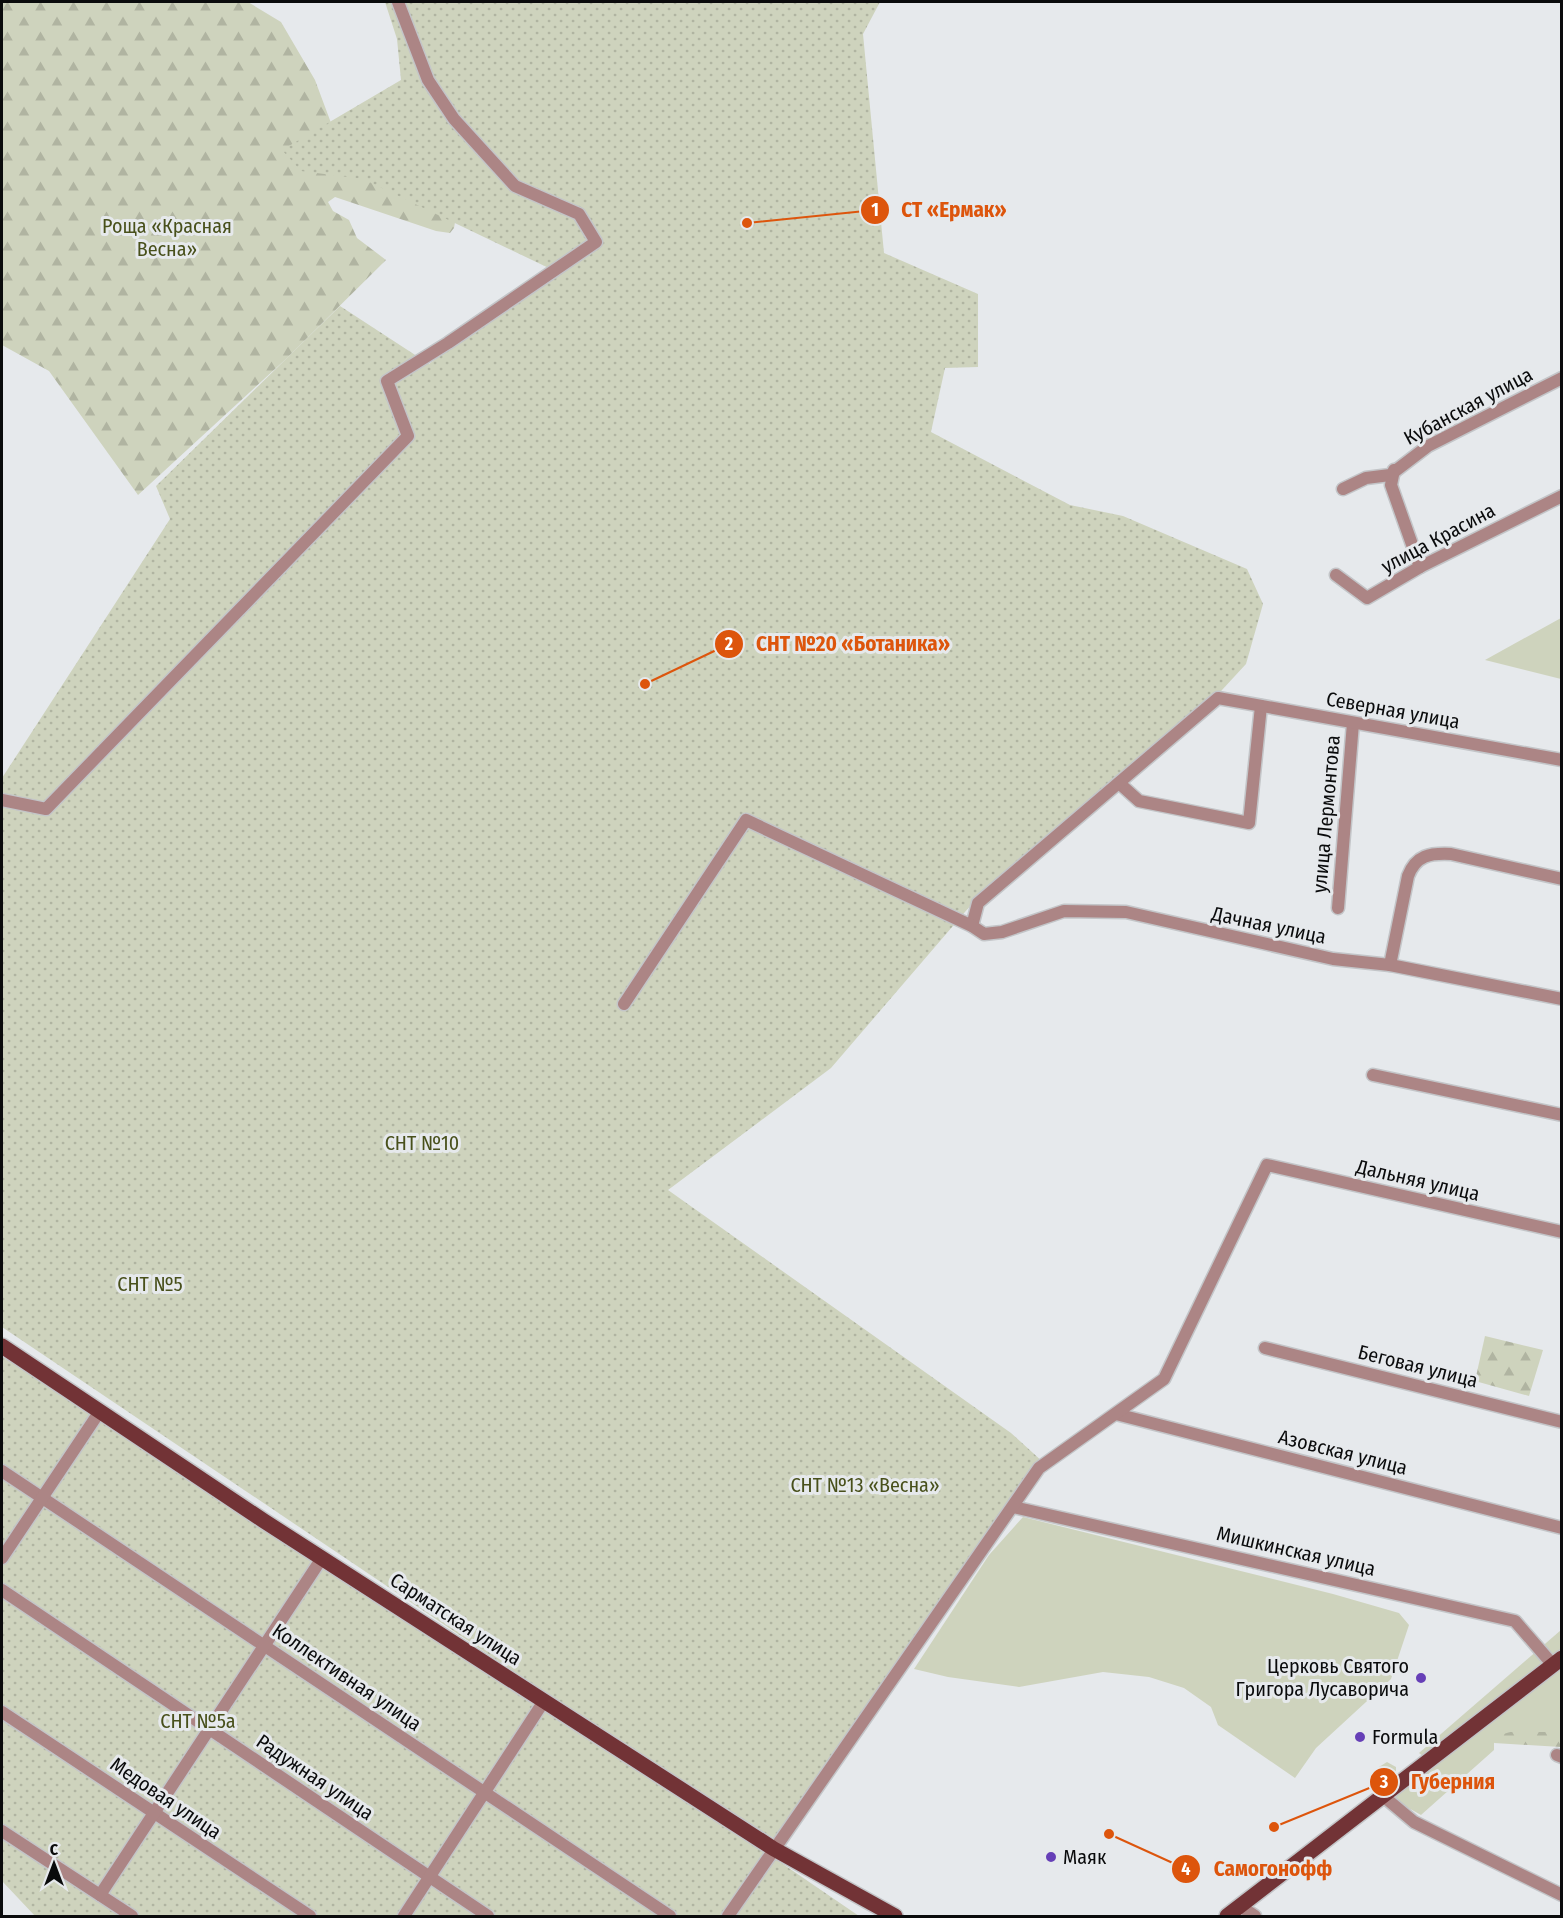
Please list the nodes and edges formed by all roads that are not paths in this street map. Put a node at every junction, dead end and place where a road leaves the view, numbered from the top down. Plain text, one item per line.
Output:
1 (398, 2) edge
2 (1562, 378) edge
3 (1394, 470) junction
4 (1342, 489) dead end
5 (1562, 496) edge
6 (1420, 567) junction
7 (1335, 575) dead end
8 (1261, 706) junction
9 (1353, 723) junction
10 (1562, 760) edge
11 (1119, 783) junction
12 (2, 800) edge
13 (1562, 879) edge
14 (1338, 908) dead end
15 (972, 926) junction
16 (1390, 965) junction
17 (1562, 999) edge
18 (624, 1004) dead end
19 (1373, 1074) dead end
20 (1562, 1115) edge
21 (1562, 1232) edge
22 (2, 1346) edge
23 (1265, 1348) dead end
24 (99, 1411) junction
25 (1116, 1414) junction
26 (1562, 1422) edge
27 (2, 1471) edge
28 (42, 1498) junction
29 (1013, 1507) junction
30 (1562, 1528) edge
31 (2, 1558) edge
32 (322, 1558) junction
33 (2, 1590) edge
34 (264, 1646) junction
35 (1557, 1661) edge
36 (544, 1701) junction
37 (2, 1712) edge
38 (209, 1730) junction
39 (484, 1793) junction
40 (1382, 1795) junction
41 (154, 1813) junction
42 (2, 1831) edge
43 (774, 1849) junction
44 (429, 1877) junction
45 (100, 1895) junction
46 (1562, 1895) edge
47 (1240, 1906) junction
48 (132, 1917) edge
49 (310, 1917) edge
50 (404, 1917) edge
51 (488, 1917) edge
52 (670, 1917) edge
53 (728, 1917) edge
54 (895, 1917) edge
55 (1227, 1917) edge
56 (1255, 1917) edge

1 - 12 street
2 - 3 street, Кубанская улица
3 - 4 street, Кубанская улица
3 - 6 street
5 - 6 street, улица Красина
6 - 7 street, улица Красина
8 - 9 street, Северная улица
8 - 11 street, Северная улица
8 - 11 street
9 - 10 street, Северная улица
9 - 14 street, улица Лермонтова
11 - 15 street
13 - 16 street
15 - 16 street, Дачная улица
15 - 18 street
16 - 17 street, Дачная улица
19 - 20 street
21 - 25 street, Дальняя улица
22 - 24 main road, Сарматская улица
23 - 26 street, Беговая улица
24 - 28 street
24 - 32 main road, Сарматская улица
25 - 29 street
25 - 30 street, Азовская улица
27 - 28 street, Коллективная улица
28 - 31 street
28 - 34 street, Коллективная улица
29 - 35 street, Мишкинская улица
29 - 43 street
32 - 34 street
32 - 36 main road, Сарматская улица
33 - 38 street, Радужная улица
34 - 38 street
34 - 39 street, Коллективная улица
35 - 40 main road
36 - 39 street
36 - 43 main road, Сарматская улица
37 - 41 street, Медовая улица
38 - 41 street
38 - 44 street, Радужная улица
39 - 44 street
39 - 52 street, Коллективная улица
40 - 46 street
40 - 47 main road
41 - 45 street
41 - 49 street, Медовая улица
42 - 45 street
43 - 53 street
43 - 54 main road, Сарматская улица
44 - 50 street
44 - 51 street, Радужная улица
45 - 48 street
47 - 55 main road
47 - 56 street

